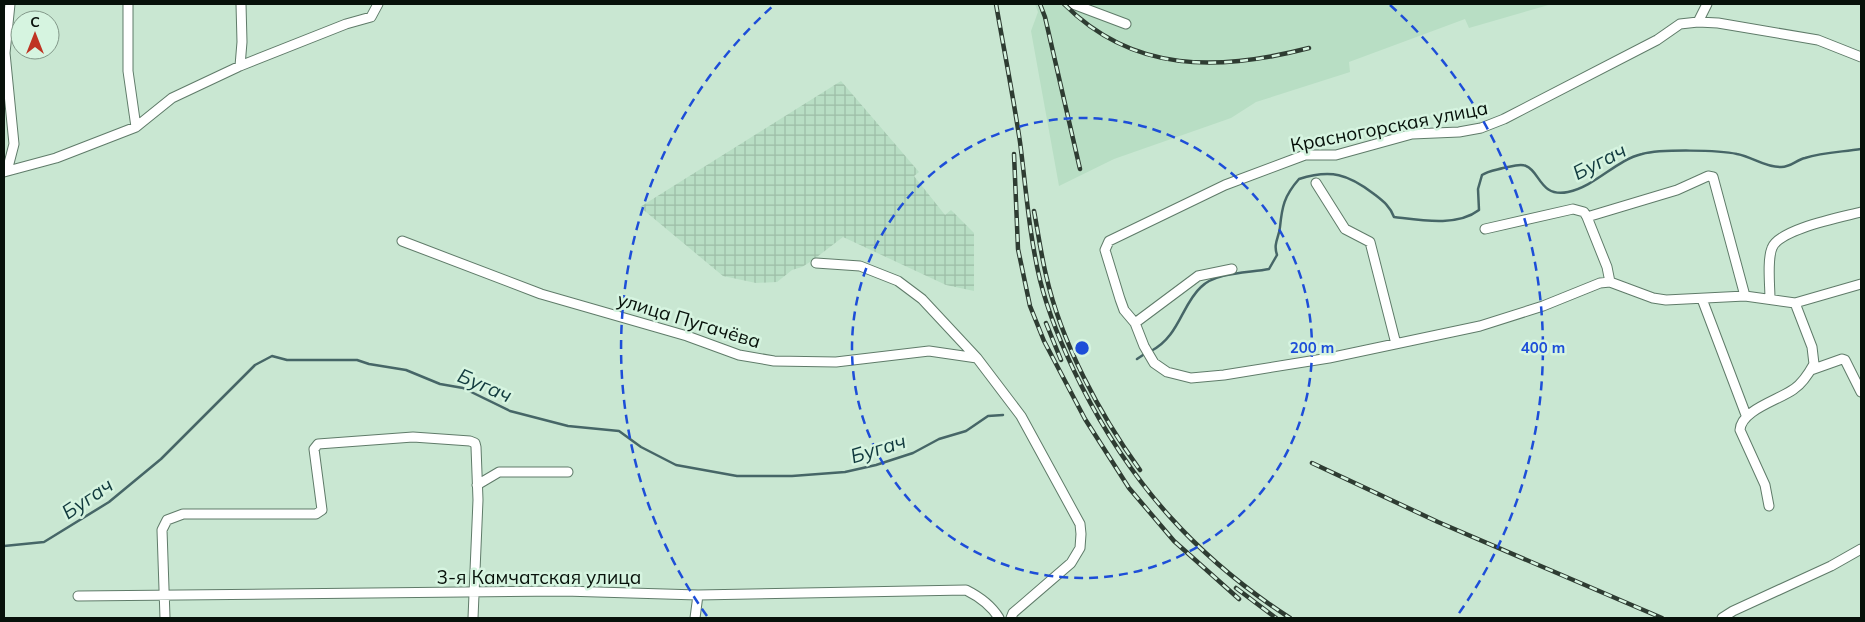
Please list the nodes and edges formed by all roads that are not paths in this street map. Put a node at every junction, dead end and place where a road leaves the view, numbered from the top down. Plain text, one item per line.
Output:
1 (10, 4) edge
2 (128, 4) edge
3 (241, 4) edge
4 (378, 4) edge
5 (1073, 4) edge
6 (1708, 4) edge
7 (1698, 22) junction
8 (1126, 24) dead end
9 (1861, 57) edge
10 (240, 66) junction
11 (136, 127) junction
12 (5, 171) edge
13 (1316, 183) dead end
14 (1861, 212) edge
15 (1587, 217) junction
16 (1485, 229) dead end
17 (402, 241) dead end
18 (816, 263) dead end
19 (1232, 269) dead end
20 (1610, 282) junction
21 (1861, 284) edge
22 (1745, 296) junction
23 (1702, 299) junction
24 (1770, 299) junction
25 (1795, 303) junction
26 (1135, 323) junction
27 (1396, 344) junction
28 (977, 358) junction
29 (1811, 370) junction
30 (1861, 392) edge
31 (1746, 415) junction
32 (568, 472) dead end
33 (477, 485) junction
34 (1769, 506) dead end
35 (1861, 549) edge
36 (472, 593) junction
37 (164, 595) junction
38 (698, 595) junction
39 (78, 596) dead end
40 (165, 618) edge
41 (472, 618) edge
42 (695, 618) edge
43 (999, 618) edge
44 (1011, 618) edge
45 (1722, 618) edge

1 - 12 street
2 - 11 street
3 - 10 street
4 - 10 street
5 - 8 street
6 - 7 street
7 - 9 street, Красногорская улица
7 - 26 street, Красногорская улица
10 - 11 street
11 - 12 street
13 - 27 street
14 - 24 street
15 - 16 street
15 - 20 street
15 - 22 street
17 - 28 street, улица Пугачёва
18 - 28 street
19 - 26 street
20 - 23 street
20 - 27 street, Красногорская улица
21 - 25 street
22 - 23 street
22 - 24 street
23 - 31 street
24 - 25 street
25 - 29 street
26 - 27 street, Красногорская улица
28 - 44 street
29 - 30 street
29 - 31 street
31 - 34 street
32 - 33 street
33 - 36 street
33 - 37 street
35 - 45 street
36 - 37 street, 3-я Камчатская улица
36 - 38 street, 3-я Камчатская улица
36 - 41 street
37 - 39 street, 3-я Камчатская улица
37 - 40 street
38 - 42 street
38 - 43 street, 3-я Камчатская улица

